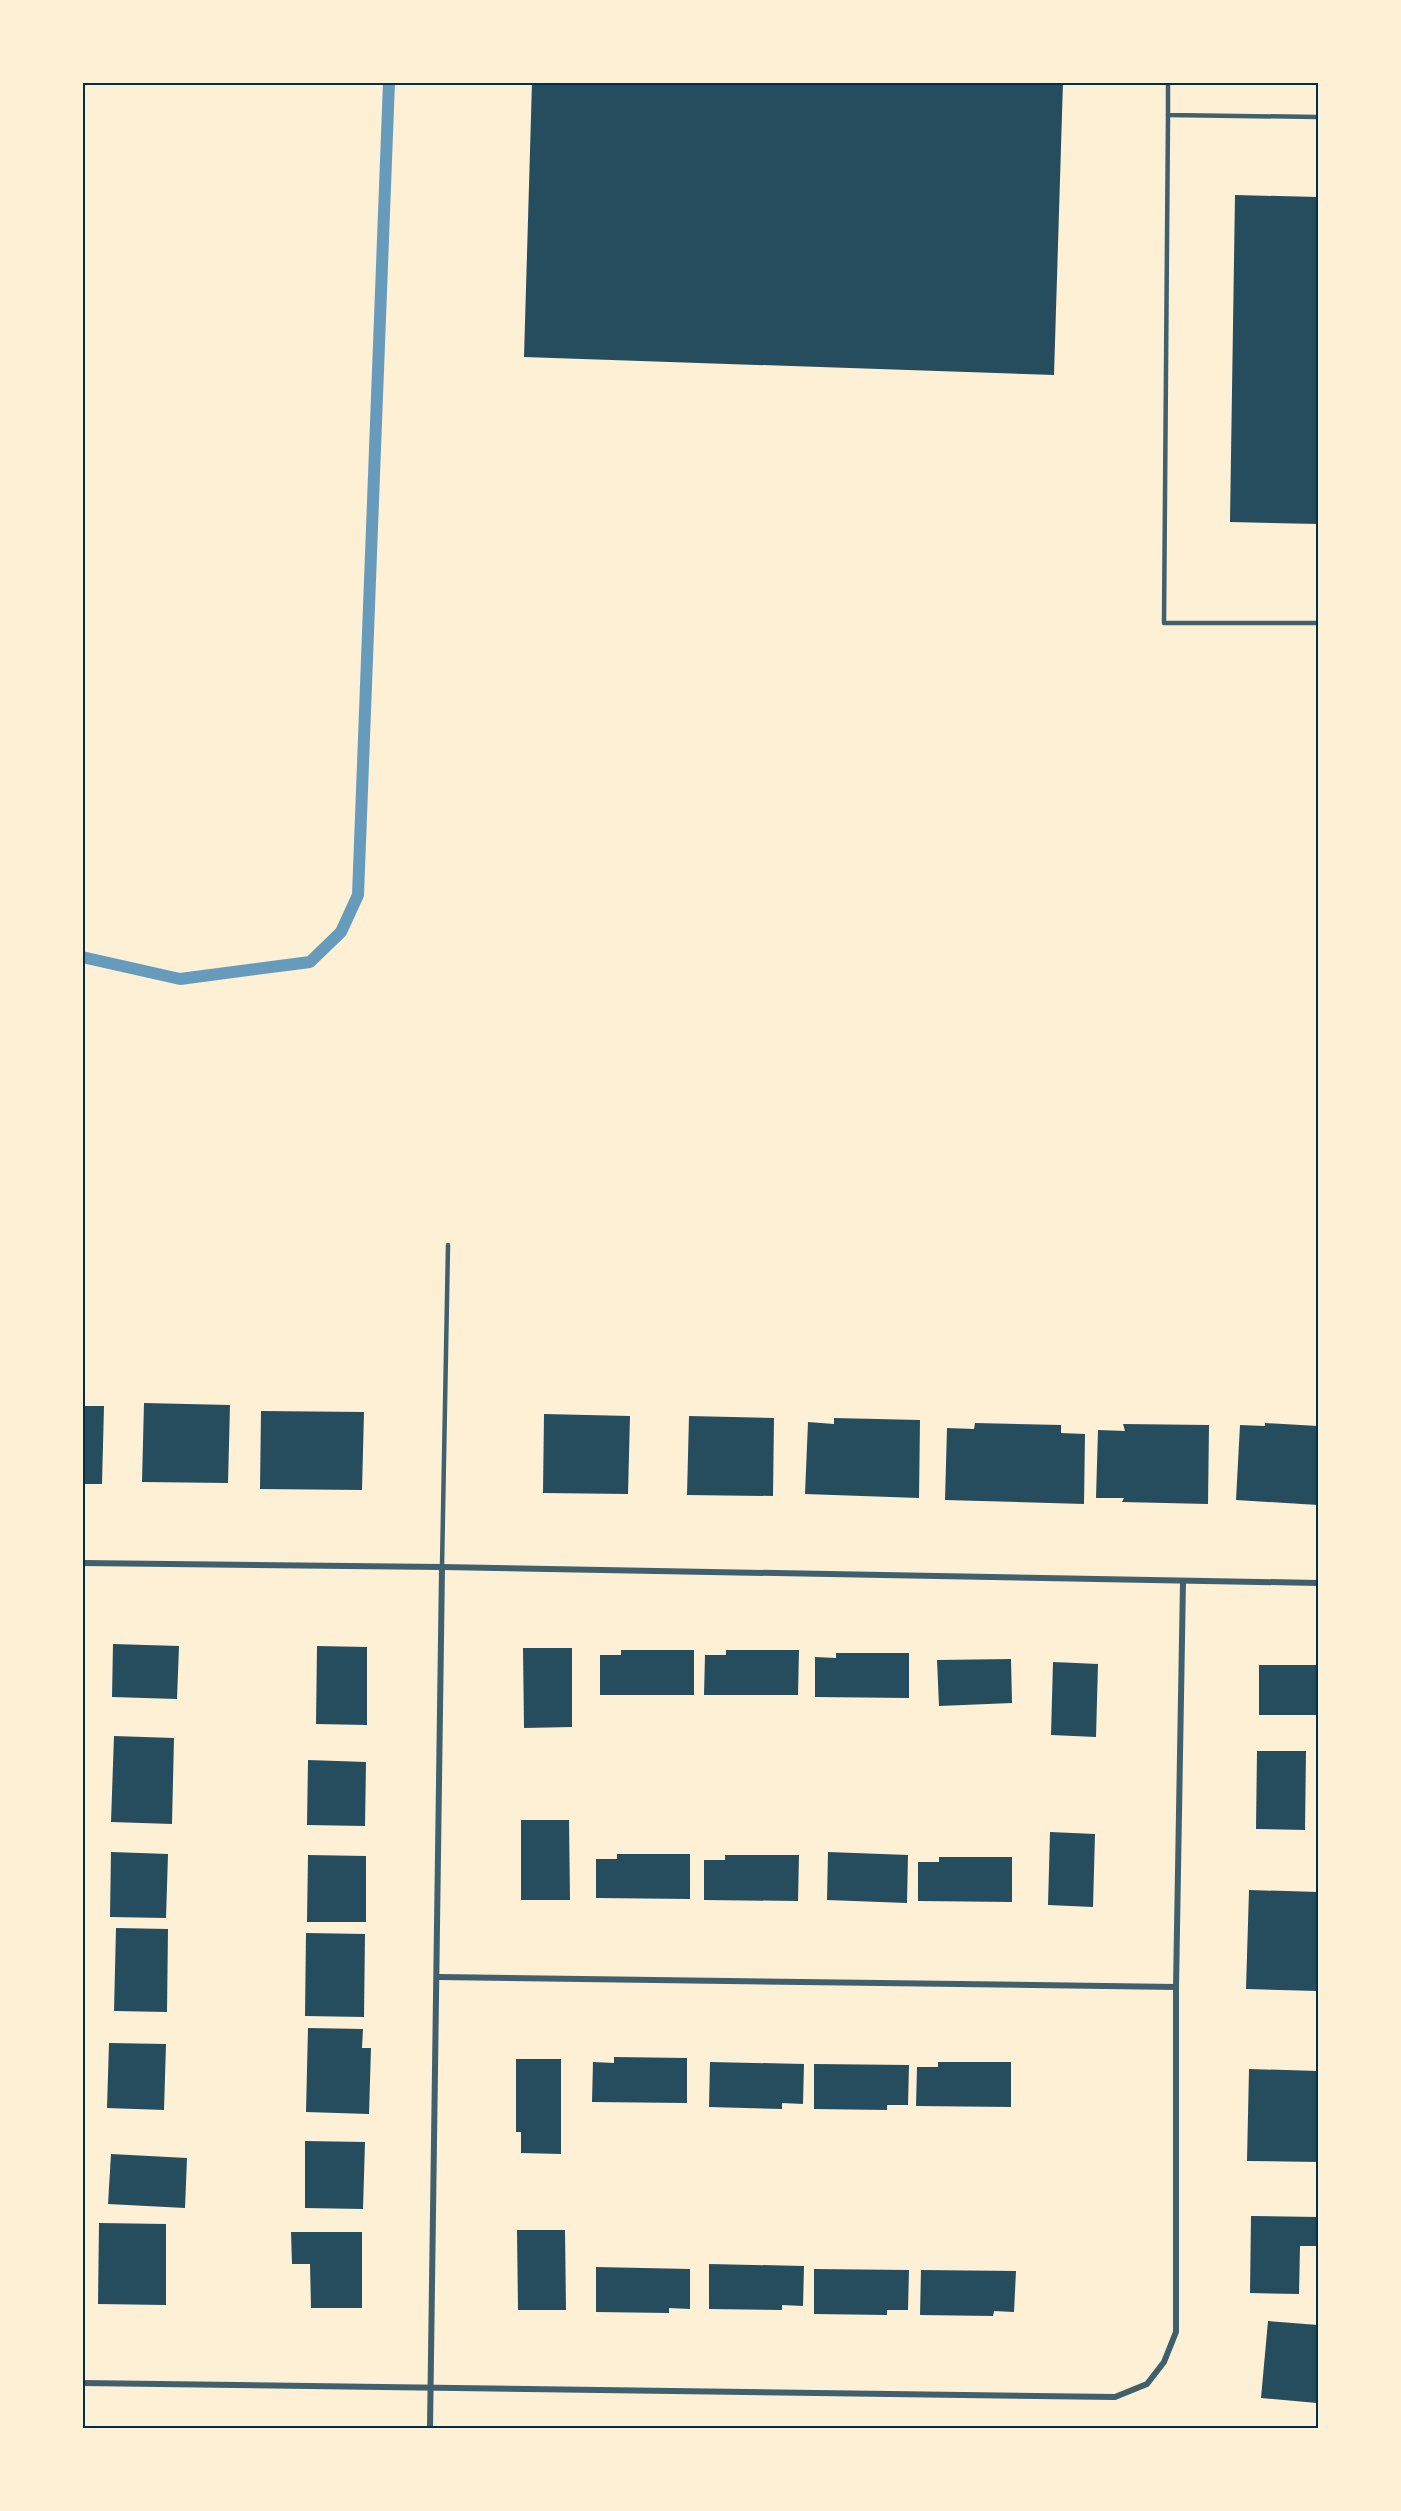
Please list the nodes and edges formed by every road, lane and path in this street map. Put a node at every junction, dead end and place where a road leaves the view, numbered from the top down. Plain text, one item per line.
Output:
1 (1168, 82) edge
2 (1168, 115) junction
3 (1318, 117) edge
4 (1318, 623) edge
5 (448, 1245) dead end
6 (82, 1563) edge
7 (442, 1567) junction
8 (1183, 1581) junction
9 (1318, 1582) edge
10 (438, 1977) junction
11 (1176, 1987) junction
12 (82, 2383) edge
13 (430, 2388) junction
14 (430, 2428) edge

1 - 2 lane
2 - 3 lane
2 - 4 lane
5 - 7 lane
6 - 7 street
7 - 8 street
7 - 10 street
8 - 9 street
8 - 11 street
10 - 11 street
10 - 13 street
11 - 13 street
12 - 13 street
13 - 14 street

